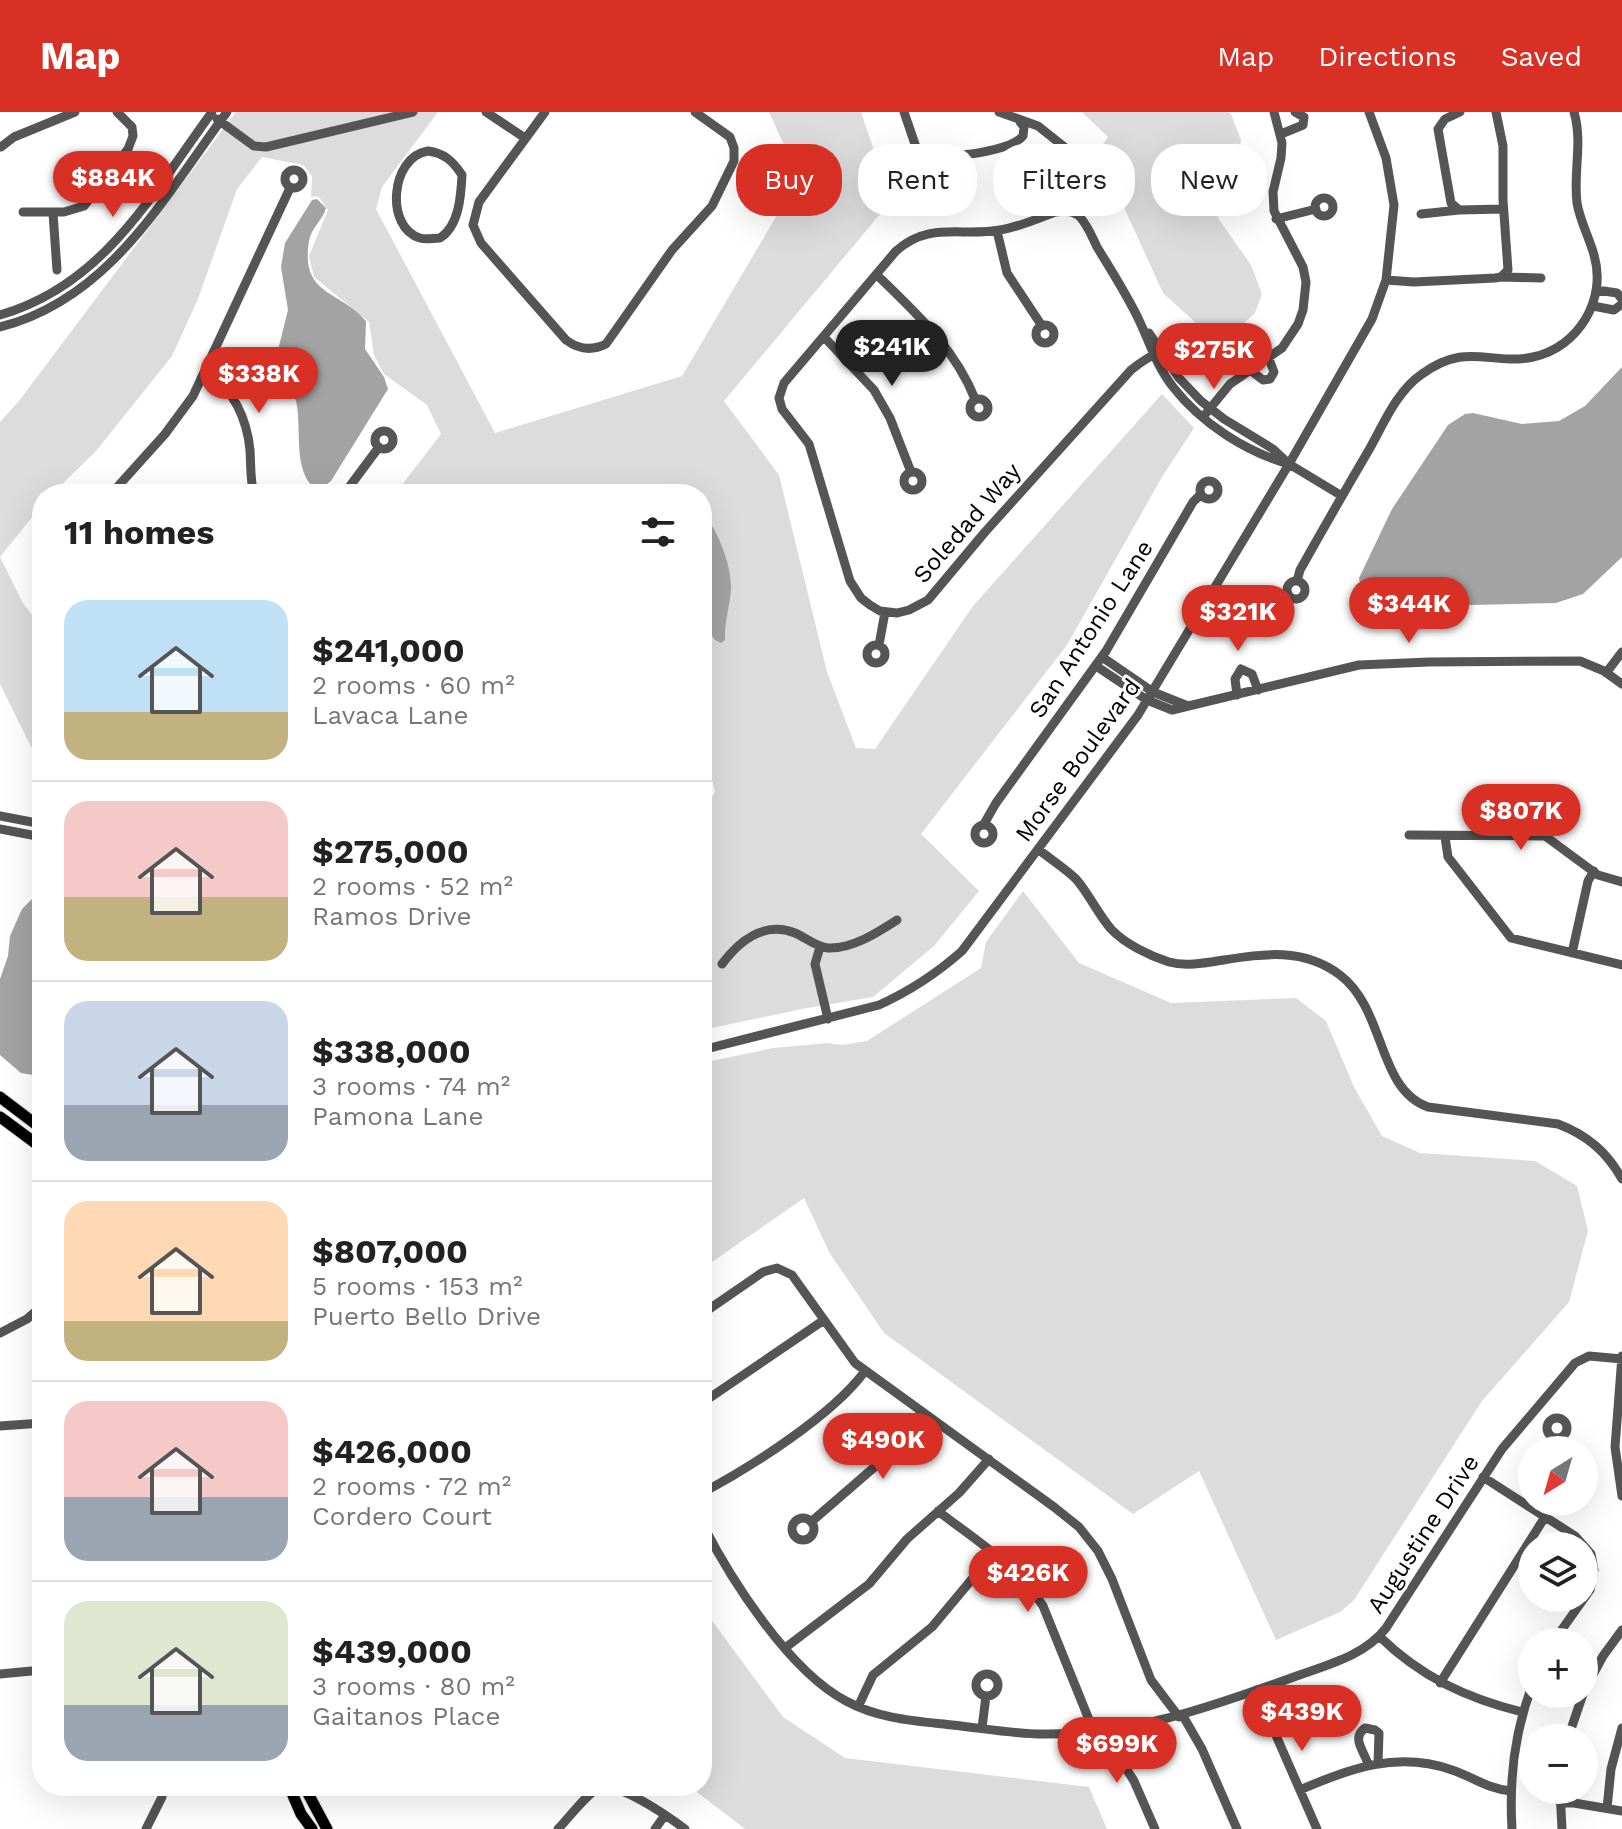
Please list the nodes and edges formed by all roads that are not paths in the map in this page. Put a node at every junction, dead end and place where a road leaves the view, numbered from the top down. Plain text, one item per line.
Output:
1 (75, 112) edge
2 (117, 112) edge
3 (227, 112) edge
4 (413, 112) edge
5 (486, 112) edge
6 (545, 112) edge
7 (695, 112) edge
8 (904, 112) edge
9 (999, 112) edge
10 (1294, 112) edge
11 (1369, 112) edge
12 (1460, 112) edge
13 (1496, 112) edge
14 (1574, 112) edge
15 (210, 113) edge
16 (1275, 114) edge
17 (220, 121) junction
18 (1020, 122) junction
19 (1281, 134) junction
20 (525, 138) junction
21 (1061, 144) edge
22 (1, 147) edge
23 (290, 188) dead end
24 (458, 207) junction
25 (1455, 207) junction
26 (1316, 209) dead end
27 (1503, 209) junction
28 (23, 212) dead end
29 (474, 212) junction
30 (53, 213) junction
31 (1421, 214) dead end
32 (1276, 219) junction
33 (997, 231) junction
34 (57, 270) dead end
35 (877, 275) junction
36 (1503, 276) junction
37 (1541, 278) dead end
38 (1386, 280) junction
39 (1597, 290) junction
40 (1622, 302) edge
41 (1593, 306) junction
42 (23, 307) junction
43 (0, 315) edge
44 (28, 318) junction
45 (1042, 326) dead end
46 (0, 327) edge
47 (824, 337) junction
48 (1158, 352) junction
49 (1269, 359) junction
50 (1250, 370) junction
51 (206, 371) junction
52 (975, 399) dead end
53 (1206, 413) junction
54 (379, 447) dead end
55 (1289, 464) junction
56 (911, 472) dead end
57 (120, 484) edge
58 (253, 484) edge
59 (351, 484) edge
60 (1201, 494) dead end
61 (1342, 496) junction
62 (1297, 581) dead end
63 (885, 612) junction
64 (879, 645) dead end
65 (1622, 652) edge
66 (1099, 662) junction
67 (1606, 673) junction
68 (1622, 684) edge
69 (1258, 690) junction
70 (1237, 695) junction
71 (1150, 696) junction
72 (0, 816) edge
73 (32, 822) edge
74 (984, 824) dead end
75 (0, 829) edge
76 (32, 835) edge
77 (1409, 835) dead end
78 (1445, 837) junction
79 (1038, 849) junction
80 (1594, 871) junction
81 (1622, 882) edge
82 (897, 920) dead end
83 (820, 947) junction
84 (1572, 953) junction
85 (722, 964) dead end
86 (1622, 965) edge
87 (828, 1019) junction
88 (712, 1048) edge
89 (0, 1097) edge
90 (0, 1117) edge
91 (32, 1121) edge
92 (32, 1141) edge
93 (1622, 1179) edge
94 (712, 1307) edge
95 (32, 1315) edge
96 (824, 1320) junction
97 (0, 1333) edge
98 (1622, 1356) edge
99 (865, 1371) junction
100 (712, 1396) edge
101 (1620, 1408) edge
102 (1536, 1409) junction
103 (927, 1415) junction
104 (1550, 1421) dead end
105 (32, 1424) edge
106 (0, 1426) edge
107 (989, 1459) junction
108 (1483, 1477) junction
109 (712, 1487) edge
110 (1621, 1490) edge
111 (938, 1511) junction
112 (1545, 1517) junction
113 (811, 1522) dead end
114 (712, 1541) edge
115 (993, 1554) junction
116 (1563, 1628) edge
117 (1622, 1630) edge
118 (1379, 1636) junction
119 (785, 1648) junction
120 (1598, 1665) edge
121 (32, 1671) edge
122 (0, 1674) edge
123 (1440, 1683) junction
124 (1256, 1690) junction
125 (986, 1696) dead end
126 (858, 1707) junction
127 (1524, 1708) edge
128 (1522, 1712) junction
129 (1181, 1716) junction
130 (982, 1728) junction
131 (1622, 1728) edge
132 (1098, 1731) junction
133 (1300, 1790) junction
134 (1511, 1791) junction
135 (293, 1796) edge
136 (309, 1796) edge
137 (592, 1796) edge
138 (629, 1796) edge
139 (162, 1797) dead end
140 (1560, 1804) edge
141 (1569, 1804) edge
142 (1607, 1808) junction
143 (1622, 1811) edge
144 (665, 1815) junction
145 (146, 1829) edge
146 (312, 1829) edge
147 (327, 1829) edge
148 (558, 1829) edge
149 (655, 1829) edge
150 (685, 1829) edge
151 (1155, 1829) edge
152 (1237, 1829) edge
153 (1317, 1829) edge
154 (1512, 1829) edge
155 (1562, 1829) edge

1 - 22 street
2 - 30 street
3 - 17 street
4 - 17 street
5 - 20 street
6 - 20 street
7 - 29 street
8 - 18 street
9 - 18 street
10 - 16 street
10 - 19 street
11 - 38 street, Morse Boulevard
12 - 25 street
13 - 27 street
14 - 39 street
15 - 17 street
15 - 42 street
16 - 19 street
17 - 44 street
18 - 21 street
19 - 32 street
20 - 29 street
23 - 51 street
24 - 24 street
24 - 29 street
25 - 27 street
25 - 31 street
26 - 32 street
27 - 36 street
28 - 30 street
30 - 34 street
32 - 49 street
33 - 35 street
33 - 45 street
33 - 48 street
35 - 47 street
35 - 52 street
36 - 37 street
36 - 38 street
38 - 55 street, Morse Boulevard
39 - 40 street
39 - 41 street
40 - 41 street
41 - 61 street
42 - 43 street
42 - 44 street
44 - 46 street
47 - 56 street
47 - 63 street
48 - 53 street
48 - 63 street, Soledad Way
49 - 50 street
49 - 50 street
50 - 53 street
51 - 57 street
51 - 58 street
53 - 55 street
54 - 59 street
55 - 61 street
55 - 71 street, Morse Boulevard
60 - 66 street, San Antonio Lane
61 - 62 street
63 - 64 street
65 - 67 street
66 - 71 street
66 - 74 street, San Antonio Lane
67 - 68 street
67 - 69 street
69 - 70 street
69 - 70 street
70 - 71 street
71 - 79 street, Morse Boulevard
72 - 73 street
75 - 76 street
77 - 78 street
78 - 80 street
78 - 84 street
79 - 87 street, Morse Boulevard
79 - 93 street
80 - 81 street
80 - 84 street
82 - 83 street
83 - 85 street
83 - 87 street
84 - 86 street
87 - 88 street, Morse Boulevard
89 - 91 main road
90 - 92 main road
94 - 96 street
95 - 97 street
96 - 99 street
96 - 100 street
98 - 101 street
98 - 102 street, Augustine Drive
99 - 103 street
99 - 109 street
101 - 110 street
102 - 104 street
102 - 108 street, Augustine Drive
103 - 107 street
103 - 113 street
105 - 106 street
107 - 111 street
107 - 129 street
108 - 112 street
108 - 118 street, Augustine Drive
111 - 115 street
111 - 119 street
112 - 116 street
112 - 123 street
114 - 119 street, Augustine Drive
115 - 126 street
115 - 132 street
117 - 120 street
118 - 123 street
118 - 124 street, Augustine Drive
119 - 126 street, Augustine Drive
121 - 122 street
123 - 128 street
124 - 129 street, Augustine Drive
124 - 133 street
125 - 130 street
126 - 130 street, Augustine Drive
127 - 128 street
128 - 134 street
129 - 132 street, Augustine Drive
129 - 152 street
130 - 132 street, Augustine Drive
131 - 142 street
132 - 151 street
133 - 134 street
133 - 153 street
134 - 154 street
135 - 146 main road
136 - 147 main road
137 - 148 street
138 - 144 street
139 - 145 street
140 - 155 street
141 - 142 street
142 - 143 street
144 - 149 street
144 - 150 street

